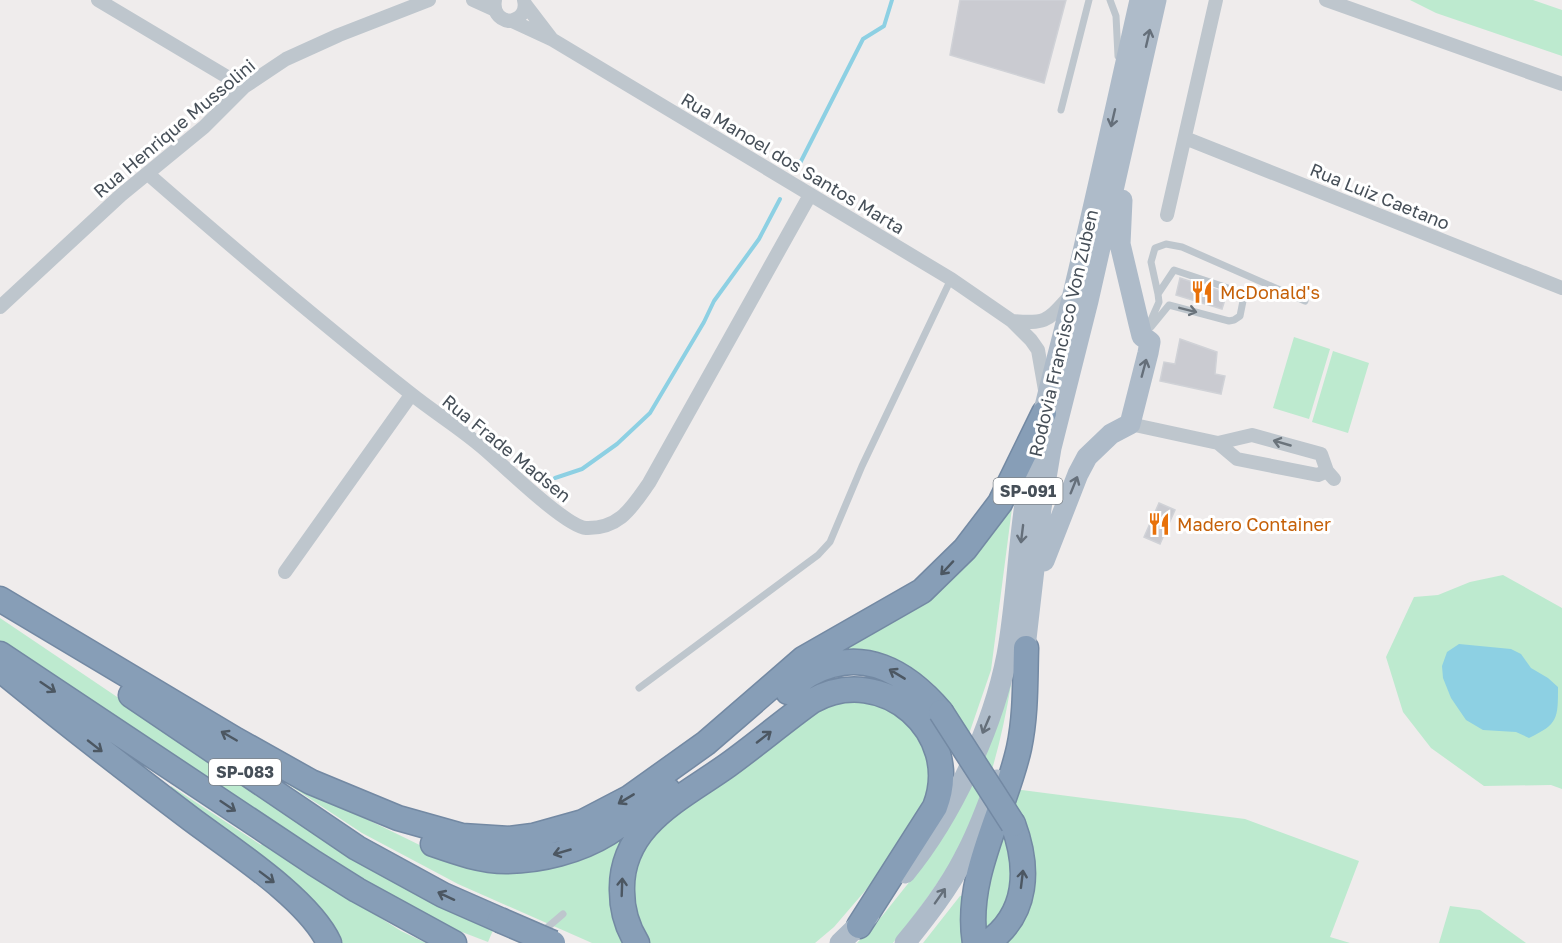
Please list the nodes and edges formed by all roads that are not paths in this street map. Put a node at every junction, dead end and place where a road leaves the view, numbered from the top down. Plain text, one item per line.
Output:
1 (98, 0) edge
2 (429, 0) edge
3 (473, 0) edge
4 (1089, 0) edge
5 (1110, 0) edge
6 (1140, 0) edge
7 (1156, 0) edge
8 (1216, 0) edge
9 (1326, 0) edge
10 (524, 2) edge
11 (495, 5) edge
12 (512, 21) junction
13 (553, 40) junction
14 (1562, 84) edge
15 (244, 87) junction
16 (1126, 99) junction
17 (1061, 110) dead end
18 (1185, 138) junction
19 (148, 174) junction
20 (810, 195) junction
21 (1167, 215) dead end
22 (951, 279) junction
23 (1562, 288) edge
24 (1074, 291) junction
25 (1158, 294) junction
26 (1305, 301) dead end
27 (0, 307) edge
28 (1012, 321) junction
29 (1139, 323) junction
30 (411, 395) junction
31 (1046, 407) junction
32 (1130, 424) junction
33 (1218, 443) junction
34 (285, 572) dead end
35 (1031, 598) junction
36 (0, 599) edge
37 (0, 607) edge
38 (1026, 648) junction
39 (0, 654) edge
40 (0, 670) edge
41 (639, 688) dead end
42 (311, 782) junction
43 (563, 914) dead end
44 (859, 926) junction
45 (994, 937) edge
46 (329, 943) edge
47 (453, 943) edge
48 (529, 943) edge
49 (554, 943) edge
50 (637, 943) edge
51 (840, 943) edge
52 (905, 943) edge
53 (975, 943) edge

1 - 15 street
2 - 15 street, Rua Henrique Mussolini
3 - 11 street
4 - 17 lane
5 - 16 lane
6 - 16 main road, Rodovia Francisco Von Zuben / SP-091
16 -> 7 main road, Rodovia Francisco Von Zuben / SP-091
8 - 18 street
9 - 14 street
10 - 12 street
10 - 13 street, Rua Manoel dos Santos Marta
11 - 12 street, Rua Manoel dos Santos Marta
12 - 13 street, Rua Manoel dos Santos Marta
13 - 20 street, Rua Manoel dos Santos Marta
15 - 19 street, Rua Henrique Mussolini
16 -> 24 main road, Rodovia Francisco Von Zuben / SP-091
16 - 29 main road
16 - 35 main road, Rodovia Francisco Von Zuben / SP-091
18 - 21 street
18 - 23 street, Rua Luiz Caetano
19 - 27 street, Rua Henrique Mussolini
19 - 30 street, Rua Frade Madsen
20 - 22 street, Rua Manoel dos Santos Marta
20 - 30 street, Rua Frade Madsen
22 - 28 street, Rua Manoel dos Santos Marta
22 - 41 lane
24 - 28 street
24 - 31 main road, Rodovia Francisco Von Zuben / SP-091
25 - 26 lane
25 - 29 lane
29 -> 25 lane
28 - 31 street, Rua Manoel dos Santos Marta
32 -> 29 main road
30 - 34 street
31 -> 42 highway
31 -> 44 main road, Rodovia Francisco Von Zuben / SP-091
32 - 33 street
35 -> 32 main road
33 -> 33 street
35 - 38 main road, Rodovia Francisco Von Zuben / SP-091
42 -> 36 highway
49 -> 37 highway, SP-083, bridge
52 -> 38 main road, Rodovia Francisco Von Zuben / SP-091
38 - 53 highway
39 -> 47 highway, SP-083
40 -> 46 highway
45 -> 42 highway, bridge
43 - 48 lane
50 -> 44 highway
44 - 51 main road, Rodovia Francisco Von Zuben / SP-091

